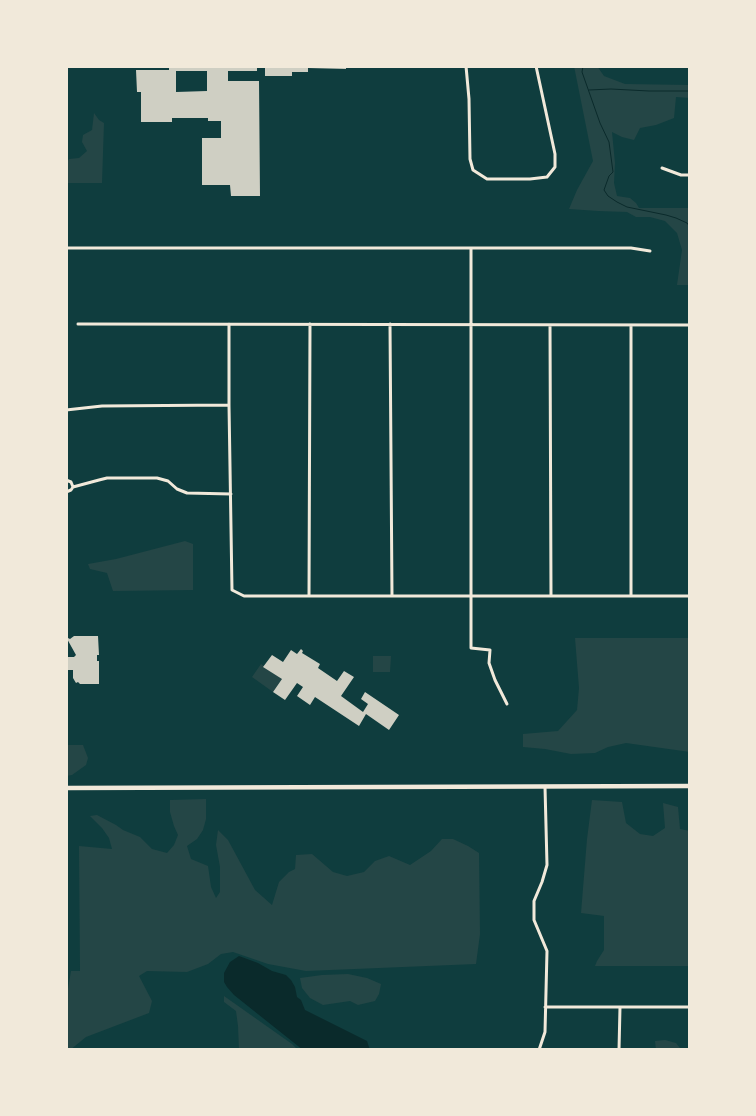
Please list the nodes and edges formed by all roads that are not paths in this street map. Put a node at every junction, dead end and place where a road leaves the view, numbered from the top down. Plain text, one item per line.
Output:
1 (466, 66) edge
2 (536, 66) edge
3 (662, 168) dead end
4 (690, 175) edge
5 (66, 248) edge
6 (471, 248) junction
7 (650, 251) dead end
8 (78, 324) dead end
9 (229, 324) junction
10 (310, 324) junction
11 (390, 324) junction
12 (471, 325) junction
13 (550, 325) junction
14 (631, 325) junction
15 (690, 325) edge
16 (229, 405) junction
17 (66, 410) edge
18 (66, 480) edge
19 (73, 487) junction
20 (66, 492) edge
21 (231, 494) junction
22 (309, 596) junction
23 (392, 596) junction
24 (470, 596) junction
25 (551, 596) junction
26 (631, 596) junction
27 (690, 596) edge
28 (507, 704) dead end
29 (690, 786) edge
30 (545, 787) junction
31 (66, 788) edge
32 (545, 1007) junction
33 (620, 1007) junction
34 (690, 1007) edge
35 (540, 1050) edge
36 (619, 1050) edge

1 - 2 street
3 - 4 street
5 - 6 street
6 - 7 street
6 - 12 street
8 - 9 street
9 - 10 street
9 - 16 street
10 - 11 street
10 - 22 street
11 - 12 street
11 - 23 street
12 - 13 street
12 - 24 street
13 - 14 street
13 - 25 street
14 - 15 street
14 - 26 street
16 - 17 street
16 - 21 street
18 - 19 street
19 - 20 street
19 - 21 street
21 - 22 street
22 - 23 street
23 - 24 street
24 - 25 street
24 - 28 street
25 - 26 street
26 - 27 street
29 - 30 main road
30 - 31 main road
30 - 32 street
32 - 33 street
32 - 35 street
33 - 34 street
33 - 36 street

